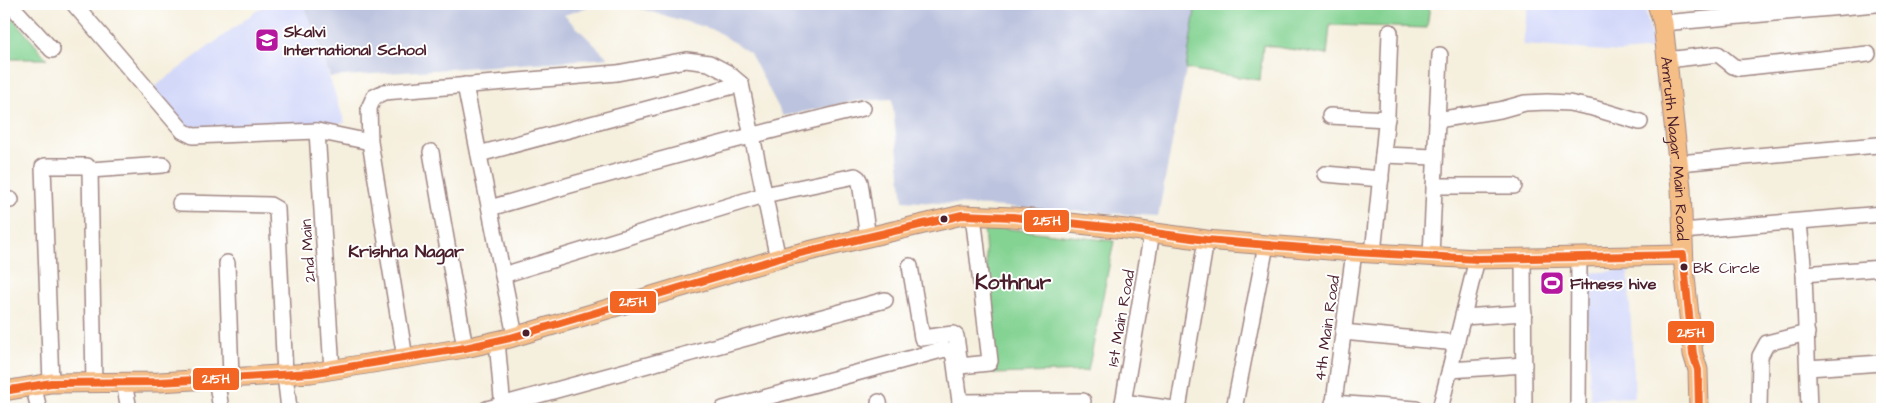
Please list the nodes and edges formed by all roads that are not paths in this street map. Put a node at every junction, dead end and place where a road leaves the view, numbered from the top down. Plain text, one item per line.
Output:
1 (10, 4) edge
2 (74, 4) edge
3 (1657, 4) edge
4 (1876, 4) edge
5 (1663, 23) junction
6 (1390, 32) dead end
7 (52, 50) dead end
8 (1868, 54) dead end
9 (1440, 55) dead end
10 (1667, 60) junction
11 (741, 84) junction
12 (465, 85) junction
13 (863, 108) dead end
14 (1330, 116) dead end
15 (1386, 119) junction
16 (1437, 120) junction
17 (1640, 122) dead end
18 (317, 131) junction
19 (751, 135) junction
20 (370, 142) junction
21 (1878, 145) dead end
22 (432, 152) dead end
23 (479, 154) junction
24 (1383, 155) junction
25 (1435, 157) junction
26 (1678, 163) junction
27 (163, 165) dead end
28 (90, 170) junction
29 (1325, 174) dead end
30 (1380, 179) junction
31 (1434, 186) junction
32 (1514, 186) dead end
33 (764, 195) junction
34 (180, 203) dead end
35 (490, 208) junction
36 (1882, 214) edge
37 (973, 215) junction
38 (1799, 222) junction
39 (1682, 231) junction
40 (1152, 232) junction
41 (868, 238) junction
42 (1206, 240) junction
43 (1266, 245) junction
44 (1354, 252) junction
45 (1373, 253) junction
46 (1683, 254) junction
47 (1431, 256) junction
48 (1579, 257) junction
49 (1523, 258) junction
50 (778, 259) junction
51 (1478, 259) junction
52 (227, 263) dead end
53 (910, 266) dead end
54 (1882, 268) edge
55 (1804, 274) junction
56 (503, 275) junction
57 (885, 300) dead end
58 (1524, 313) junction
59 (1463, 317) junction
60 (1343, 332) junction
61 (1807, 333) junction
62 (506, 339) junction
63 (1457, 343) junction
64 (464, 348) junction
65 (1693, 354) junction
66 (405, 358) junction
67 (1882, 363) edge
68 (1524, 365) junction
69 (1808, 368) junction
70 (332, 370) junction
71 (1450, 370) junction
72 (285, 375) junction
73 (224, 377) junction
74 (124, 383) junction
75 (42, 384) junction
76 (94, 384) junction
77 (4, 391) edge
78 (1083, 400) dead end
79 (1123, 405) edge
80 (960, 406) edge
81 (1333, 406) edge
82 (503, 407) edge
83 (39, 409) edge
84 (129, 409) edge
85 (221, 409) edge
86 (289, 409) edge
87 (487, 409) edge
88 (722, 409) edge
89 (1174, 409) edge
90 (1178, 409) edge
91 (1234, 409) edge
92 (1416, 409) edge
93 (1440, 409) edge
94 (1524, 409) edge
95 (1578, 409) edge
96 (1690, 409) edge
97 (1699, 409) edge
98 (1759, 409) edge
99 (1809, 409) edge

1 - 7 street
2 - 18 street
3 - 5 main road, Amruth Nagar Main Road
4 - 5 street
5 - 10 main road, Amruth Nagar Main Road
6 - 15 street
8 - 10 street
9 - 16 street
10 - 26 main road, Amruth Nagar Main Road
11 - 12 street
11 - 19 street
11 - 23 street
12 - 20 street
12 - 23 street
13 - 19 street
14 - 15 street
15 - 24 street
16 - 17 street
16 - 25 street
18 - 20 street
18 - 70 street, 2nd Main
19 - 33 street
19 - 35 street
20 - 66 street
21 - 26 street
22 - 64 street
23 - 35 street
24 - 25 street
24 - 30 street
25 - 31 street
26 - 39 main road, Amruth Nagar Main Road
27 - 28 street
28 - 75 street
28 - 76 street
29 - 30 street
30 - 45 street
31 - 32 street
31 - 47 street
33 - 41 street
33 - 50 street
33 - 56 street
34 - 72 street
35 - 56 street
36 - 38 street
37 - 40 main road
37 - 41 main road
37 - 53 street
38 - 39 street
38 - 55 street
39 - 46 main road, Amruth Nagar Main Road
40 - 42 main road
40 - 79 street, 1st Main Road
41 - 50 main road
42 - 43 main road
42 - 90 street
43 - 44 main road
43 - 91 street
44 - 45 main road
44 - 60 street, 4th Main Road
45 - 47 main road
46 - 48 main road
46 - 65 main road, Amruth Nagar Main Road
47 - 51 main road
48 - 49 main road
48 - 95 street
49 - 51 main road
49 - 58 street
50 - 62 main road
51 - 59 street
52 - 73 street
54 - 55 street
55 - 61 street
56 - 62 street
57 - 82 street
58 - 59 street
58 - 68 street
59 - 63 street
60 - 63 street
60 - 81 street, 4th Main Road
61 - 69 street
61 - 98 street
62 - 64 main road
62 - 82 street
63 - 71 street
64 - 66 main road
65 - 96 main road, Amruth Nagar Main Road
65 - 97 main road, Amruth Nagar Main Road
66 - 70 main road
67 - 69 street
68 - 71 street
68 - 94 street
69 - 99 street
70 - 72 main road
71 - 93 street
72 - 73 main road
72 - 86 street
73 - 74 main road
73 - 85 street
74 - 76 main road
74 - 84 street
75 - 76 main road
75 - 77 main road
75 - 83 street
78 - 80 street
79 - 89 street
80 - 88 street
81 - 92 street
82 - 87 street

